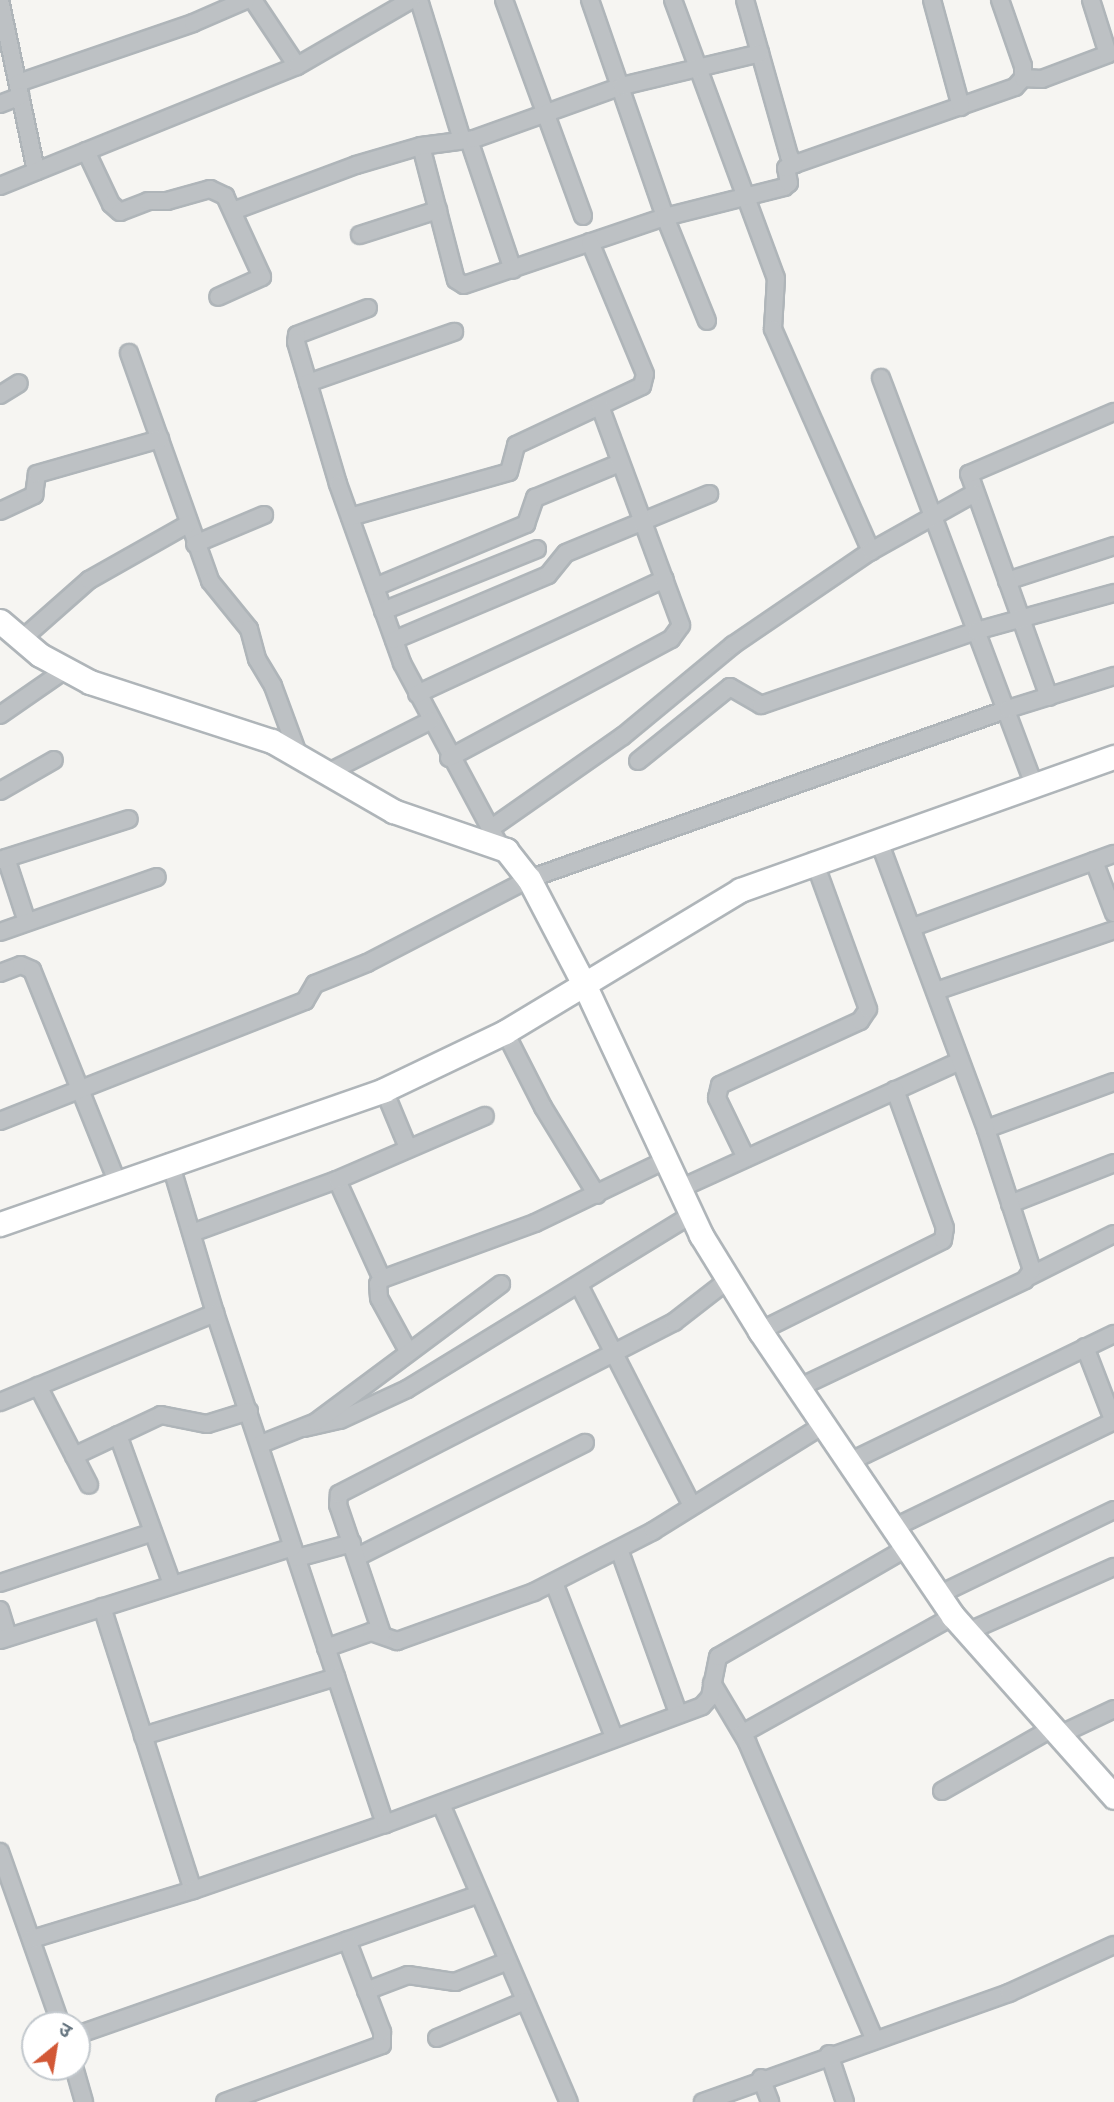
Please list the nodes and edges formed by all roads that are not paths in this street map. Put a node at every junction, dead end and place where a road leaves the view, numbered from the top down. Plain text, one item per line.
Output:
1 (0, 0) edge
2 (246, 0) edge
3 (253, 0) edge
4 (504, 0) edge
5 (590, 0) edge
6 (673, 0) edge
7 (746, 0) edge
8 (932, 0) edge
9 (1000, 0) edge
10 (1091, 0) edge
11 (410, 1) edge
12 (5, 44) edge
13 (760, 52) junction
14 (297, 66) junction
15 (698, 71) junction
16 (1023, 78) junction
17 (622, 86) junction
18 (19, 90) junction
19 (0, 104) edge
20 (961, 107) junction
21 (544, 110) junction
22 (465, 140) junction
23 (421, 146) junction
24 (86, 151) junction
25 (795, 164) junction
26 (36, 171) junction
27 (0, 186) edge
28 (744, 197) junction
29 (438, 210) junction
30 (233, 211) junction
31 (583, 216) dead end
32 (665, 217) junction
33 (360, 235) dead end
34 (590, 242) junction
35 (513, 270) junction
36 (218, 297) dead end
37 (368, 308) dead end
38 (707, 321) dead end
39 (454, 332) dead end
40 (129, 353) dead end
41 (881, 378) dead end
42 (19, 383) dead end
43 (308, 383) junction
44 (0, 396) edge
45 (600, 406) junction
46 (1114, 412) edge
47 (160, 439) junction
48 (620, 463) junction
49 (709, 494) dead end
50 (973, 494) junction
51 (0, 511) edge
52 (264, 516) dead end
53 (350, 517) junction
54 (931, 517) junction
55 (188, 524) junction
56 (643, 524) junction
57 (195, 544) junction
58 (1114, 545) edge
59 (537, 550) dead end
60 (871, 551) junction
61 (666, 579) junction
62 (1007, 581) junction
63 (375, 587) junction
64 (1114, 593) edge
65 (383, 611) junction
66 (1021, 617) junction
67 (7, 630) edge
68 (976, 631) junction
69 (394, 640) junction
70 (715, 659) junction
71 (65, 670) junction
72 (1114, 676) edge
73 (730, 687) junction
74 (417, 694) junction
75 (1049, 697) junction
76 (1008, 709) junction
77 (0, 715) edge
78 (430, 721) junction
79 (298, 754) junction
80 (1114, 757) edge
81 (449, 758) junction
82 (54, 760) dead end
83 (638, 761) dead end
84 (329, 772) junction
85 (1034, 785) junction
86 (0, 791) edge
87 (129, 819) dead end
88 (495, 837) junction
89 (878, 839) junction
90 (1114, 854) edge
91 (3, 859) edge
92 (814, 861) junction
93 (1094, 861) junction
94 (156, 877) dead end
95 (529, 879) junction
96 (1114, 914) edge
97 (27, 922) junction
98 (913, 927) junction
99 (1114, 930) edge
100 (0, 932) edge
101 (0, 973) edge
102 (584, 984) junction
103 (936, 991) junction
104 (505, 1032) junction
105 (960, 1061) junction
106 (1114, 1082) edge
107 (79, 1087) junction
108 (384, 1090) junction
109 (895, 1090) junction
110 (485, 1116) dead end
111 (0, 1121) edge
112 (986, 1129) junction
113 (408, 1149) junction
114 (746, 1158) junction
115 (666, 1160) junction
116 (170, 1162) junction
117 (1114, 1163) edge
118 (337, 1180) junction
119 (117, 1181) junction
120 (679, 1189) junction
121 (597, 1195) junction
122 (1010, 1204) junction
123 (691, 1215) junction
124 (0, 1224) edge
125 (192, 1233) junction
126 (1114, 1234) edge
127 (1030, 1276) junction
128 (382, 1279) junction
129 (728, 1280) junction
130 (501, 1284) dead end
131 (579, 1285) junction
132 (215, 1313) junction
133 (760, 1331) junction
134 (1114, 1334) edge
135 (1085, 1347) junction
136 (408, 1351) junction
137 (617, 1352) junction
138 (38, 1386) junction
139 (798, 1388) junction
140 (0, 1402) edge
141 (249, 1411) junction
142 (1114, 1421) edge
143 (823, 1426) junction
144 (304, 1428) junction
145 (118, 1435) junction
146 (585, 1443) dead end
147 (261, 1444) junction
148 (74, 1456) junction
149 (847, 1463) junction
150 (89, 1485) dead end
151 (692, 1506) junction
152 (1114, 1510) edge
153 (891, 1529) junction
154 (153, 1532) junction
155 (619, 1549) junction
156 (905, 1549) junction
157 (354, 1550) junction
158 (295, 1553) junction
159 (1114, 1567) edge
160 (0, 1583) edge
161 (554, 1583) junction
162 (172, 1584) junction
163 (938, 1595) junction
164 (102, 1607) junction
165 (0, 1610) edge
166 (960, 1624) junction
167 (382, 1634) junction
168 (4, 1639) edge
169 (326, 1648) junction
170 (336, 1677) junction
171 (712, 1683) junction
172 (1114, 1709) edge
173 (678, 1713) junction
174 (1056, 1732) junction
175 (743, 1733) junction
176 (143, 1737) junction
177 (614, 1737) junction
178 (942, 1791) dead end
179 (1114, 1797) edge
180 (441, 1804) junction
181 (385, 1824) junction
182 (0, 1853) edge
183 (193, 1890) junction
184 (479, 1894) junction
185 (32, 1938) junction
186 (347, 1940) junction
187 (1114, 1945) edge
188 (508, 1961) junction
189 (366, 1991) junction
190 (525, 2001) junction
191 (56, 2011) edge
192 (91, 2030) edge
193 (437, 2038) dead end
194 (874, 2038) junction
195 (829, 2054) junction
196 (761, 2078) junction
197 (78, 2081) edge
198 (84, 2102) edge
199 (225, 2102) edge
200 (569, 2102) edge
201 (703, 2102) edge
202 (770, 2102) edge
203 (845, 2102) edge

1 - 12 street
2 - 18 street
3 - 14 street
4 - 21 street
5 - 17 street
6 - 15 street
7 - 13 street
8 - 20 street
9 - 16 street
10 - 16 street
11 - 14 street
11 - 22 street
12 - 18 street
13 - 15 street
13 - 25 street
14 - 24 street
15 - 17 street
15 - 28 street
16 - 20 street
17 - 21 street
17 - 32 street
18 - 19 street
18 - 26 street
20 - 25 street
21 - 22 street
21 - 31 street
22 - 23 street
22 - 35 street
23 - 29 street
23 - 30 street
24 - 26 street
24 - 30 street
25 - 28 street
26 - 27 street
28 - 32 street
28 - 60 street
29 - 33 street
29 - 35 street
30 - 36 street
32 - 34 street
32 - 38 street
34 - 35 street
34 - 45 street
37 - 43 street
39 - 43 street
40 - 47 street
41 - 54 street
42 - 44 street
43 - 53 street
45 - 48 street
45 - 53 street
46 - 50 street
47 - 51 street
47 - 55 street
48 - 56 street
48 - 63 street
49 - 56 street
50 - 54 street
50 - 62 street
52 - 57 street
53 - 63 street
54 - 60 street
54 - 68 street
55 - 57 street
55 - 67 street
56 - 61 street
56 - 69 street
57 - 79 street
58 - 62 street
59 - 65 street
60 - 70 street
61 - 74 street
61 - 81 street
62 - 66 street
63 - 65 street
64 - 66 street
65 - 69 street
66 - 68 street
66 - 75 street
67 - 71 street
68 - 73 street
68 - 76 street
69 - 74 street
70 - 73 street
70 - 88 street
71 - 77 street
71 - 79 street
72 - 75 street
73 - 83 street
74 - 78 street
75 - 76 street
76 - 85 street
76 - 95 street
78 - 81 street
78 - 84 street
79 - 84 street
80 - 85 street
81 - 88 street
82 - 86 street
84 - 88 street
85 - 89 street
87 - 91 street
88 - 95 street
89 - 92 street
89 - 98 street
90 - 93 street
91 - 97 street
92 - 102 street
92 - 114 street
93 - 96 street
93 - 98 street
94 - 97 street
95 - 102 street
95 - 107 street
97 - 100 street
98 - 103 street
99 - 103 street
101 - 107 street
102 - 104 street
102 - 115 street
103 - 105 street
104 - 108 street
104 - 121 street
105 - 109 street
105 - 112 street
106 - 112 street
107 - 111 street
107 - 119 street
108 - 113 street
108 - 116 street
109 - 114 street
109 - 133 street
110 - 113 street
112 - 122 street
113 - 118 street
114 - 120 street
115 - 120 street
115 - 121 street
116 - 119 street
116 - 125 street
117 - 122 street
118 - 125 street
118 - 128 street
119 - 124 street
120 - 123 street
121 - 128 street
122 - 127 street
123 - 129 street
123 - 131 street
125 - 132 street
126 - 127 street
127 - 139 street
128 - 136 street
129 - 133 street
129 - 137 street
130 - 136 street
131 - 137 street
131 - 144 street
132 - 138 street
132 - 141 street
133 - 139 street
134 - 135 street
135 - 142 street
135 - 149 street
136 - 144 street
137 - 151 street
137 - 157 street
138 - 140 street
138 - 148 street
139 - 143 street
141 - 145 street
141 - 147 street
142 - 153 street
143 - 149 street
143 - 151 street
144 - 147 street
145 - 148 street
145 - 154 street
146 - 157 street
147 - 158 street
148 - 150 street
149 - 153 street
151 - 155 street
152 - 163 street
153 - 156 street
154 - 160 street
154 - 162 street
155 - 161 street
155 - 173 street
156 - 163 street
156 - 171 street
157 - 158 street
157 - 167 street
158 - 162 street
158 - 169 street
159 - 166 street
161 - 167 street
161 - 177 street
162 - 164 street
163 - 166 street
164 - 168 street
164 - 176 street
165 - 168 street
166 - 174 street
166 - 175 street
167 - 169 street
169 - 170 street
170 - 176 street
170 - 181 street
171 - 173 street
171 - 175 street
172 - 174 street
173 - 177 street
174 - 178 street
174 - 179 street
175 - 194 street
176 - 183 street
177 - 180 street
180 - 181 street
180 - 184 street
181 - 183 street
182 - 185 street
183 - 185 street
184 - 186 street
184 - 188 street
185 - 191 street
186 - 189 street
186 - 192 street
187 - 194 street
188 - 189 street
188 - 190 street
189 - 199 street
190 - 193 street
190 - 200 street
194 - 195 street
195 - 196 street
195 - 203 street
196 - 201 street
196 - 202 street
197 - 198 street

